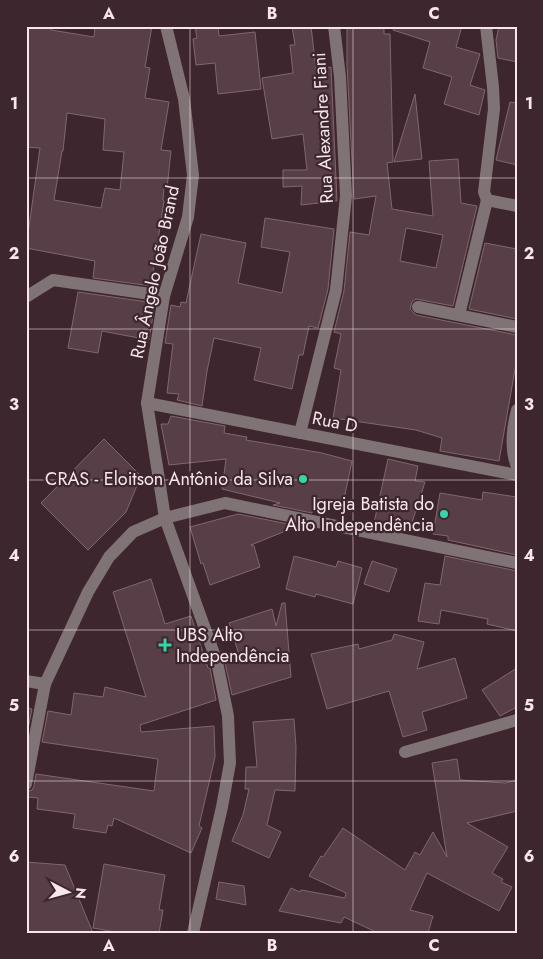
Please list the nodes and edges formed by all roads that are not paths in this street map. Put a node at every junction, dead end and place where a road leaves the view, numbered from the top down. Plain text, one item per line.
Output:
1 (166, 26) edge
2 (334, 26) edge
3 (486, 26) edge
4 (487, 200) junction
5 (517, 206) edge
6 (164, 296) junction
7 (26, 297) edge
8 (418, 307) dead end
9 (459, 315) junction
10 (517, 326) edge
11 (147, 403) junction
12 (517, 410) edge
13 (300, 433) junction
14 (517, 467) edge
15 (517, 475) edge
16 (165, 518) junction
17 (517, 563) edge
18 (26, 681) edge
19 (45, 684) junction
20 (517, 720) edge
21 (405, 752) dead end
22 (26, 784) edge
23 (193, 933) edge

1 - 6 street, Rua Ângelo João Brand
2 - 13 street, Rua Alexandre Fiani
3 - 4 street
4 - 5 street
4 - 9 street
6 - 7 street
6 - 11 street, Rua Ângelo João Brand
8 - 9 street
9 - 10 street
11 - 13 street, Rua D
11 - 16 street, Rua Ângelo João Brand
12 - 14 street
13 - 15 street, Rua D
16 - 17 street
16 - 19 street
16 - 23 street, Rua Ângelo João Brand
18 - 19 street
19 - 22 street
20 - 21 street

